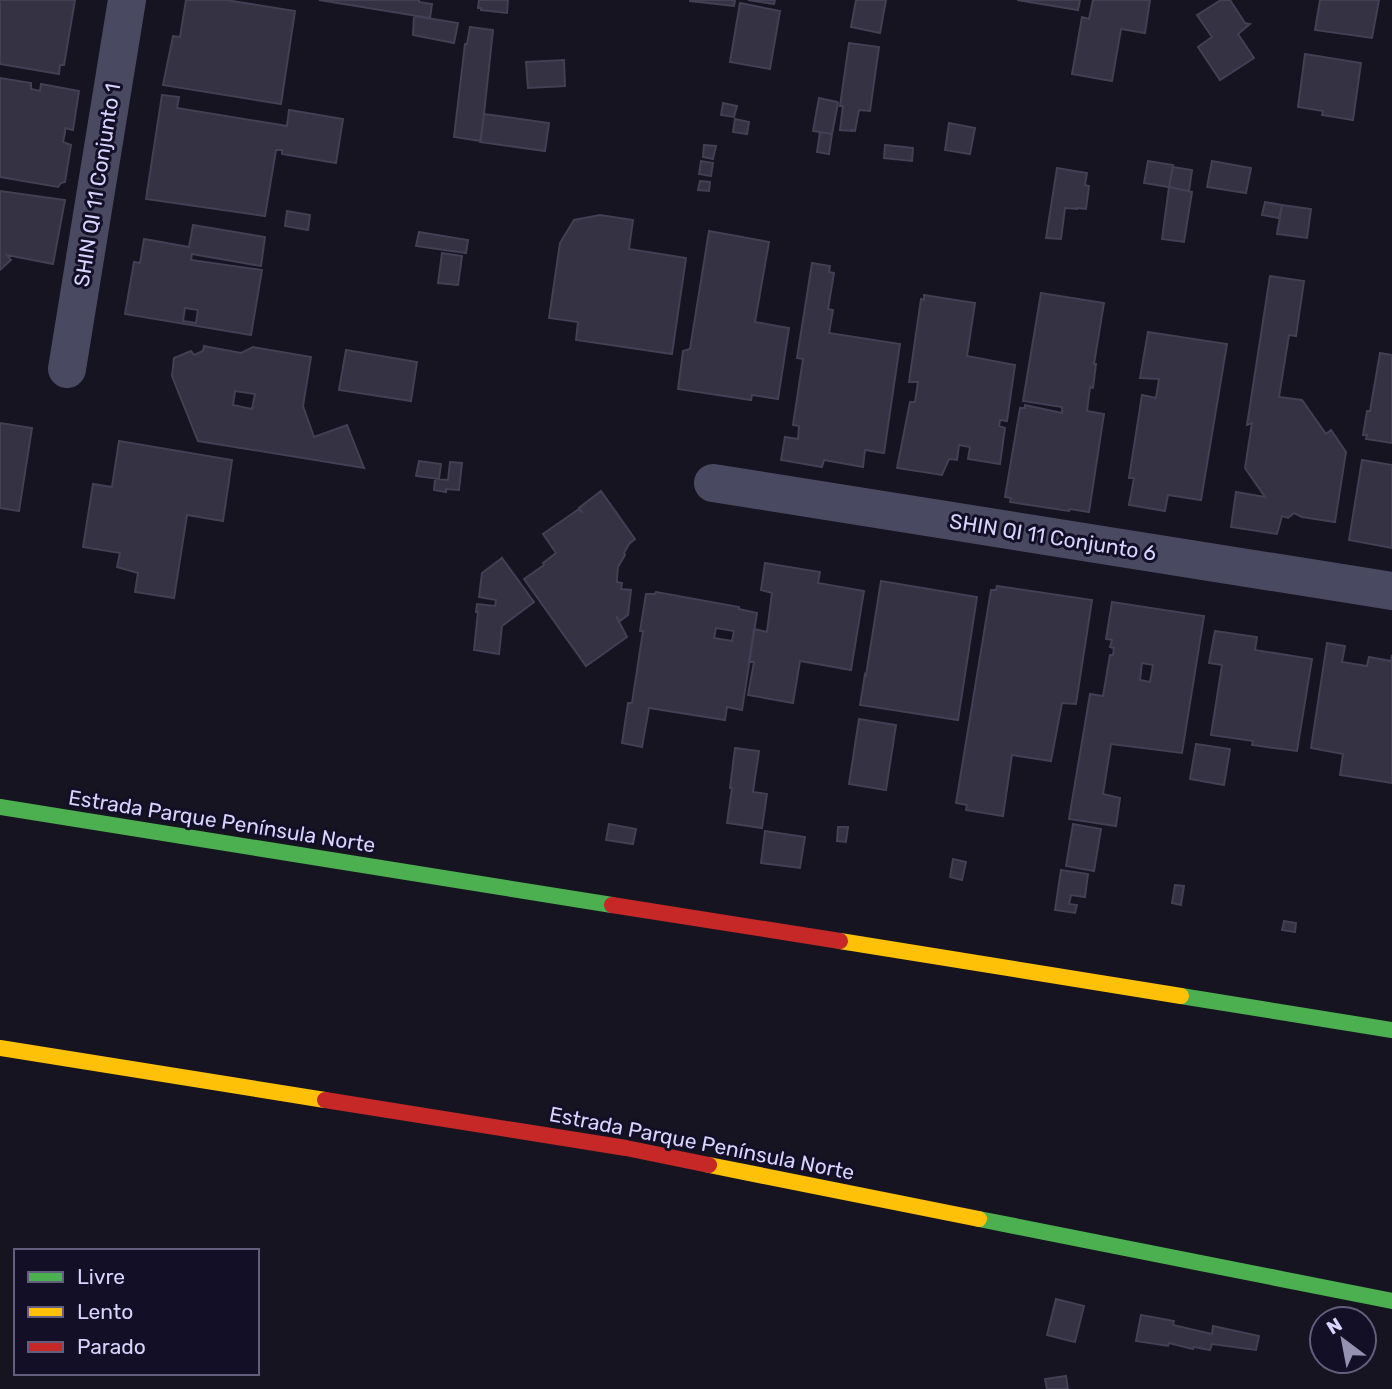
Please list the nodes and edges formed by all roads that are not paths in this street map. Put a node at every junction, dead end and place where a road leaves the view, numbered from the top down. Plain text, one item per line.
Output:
1 (127, 0) edge
2 (67, 369) dead end
3 (713, 483) dead end
4 (1392, 591) edge
5 (0, 807) edge
6 (1392, 1030) edge
7 (0, 1048) edge
8 (1392, 1301) edge

1 - 2 street, SHIN QI 11 Conjunto 1
3 - 4 street, SHIN QI 11 Conjunto 6
5 - 6 main road, Estrada Parque Península Norte
7 - 8 main road, Estrada Parque Península Norte

